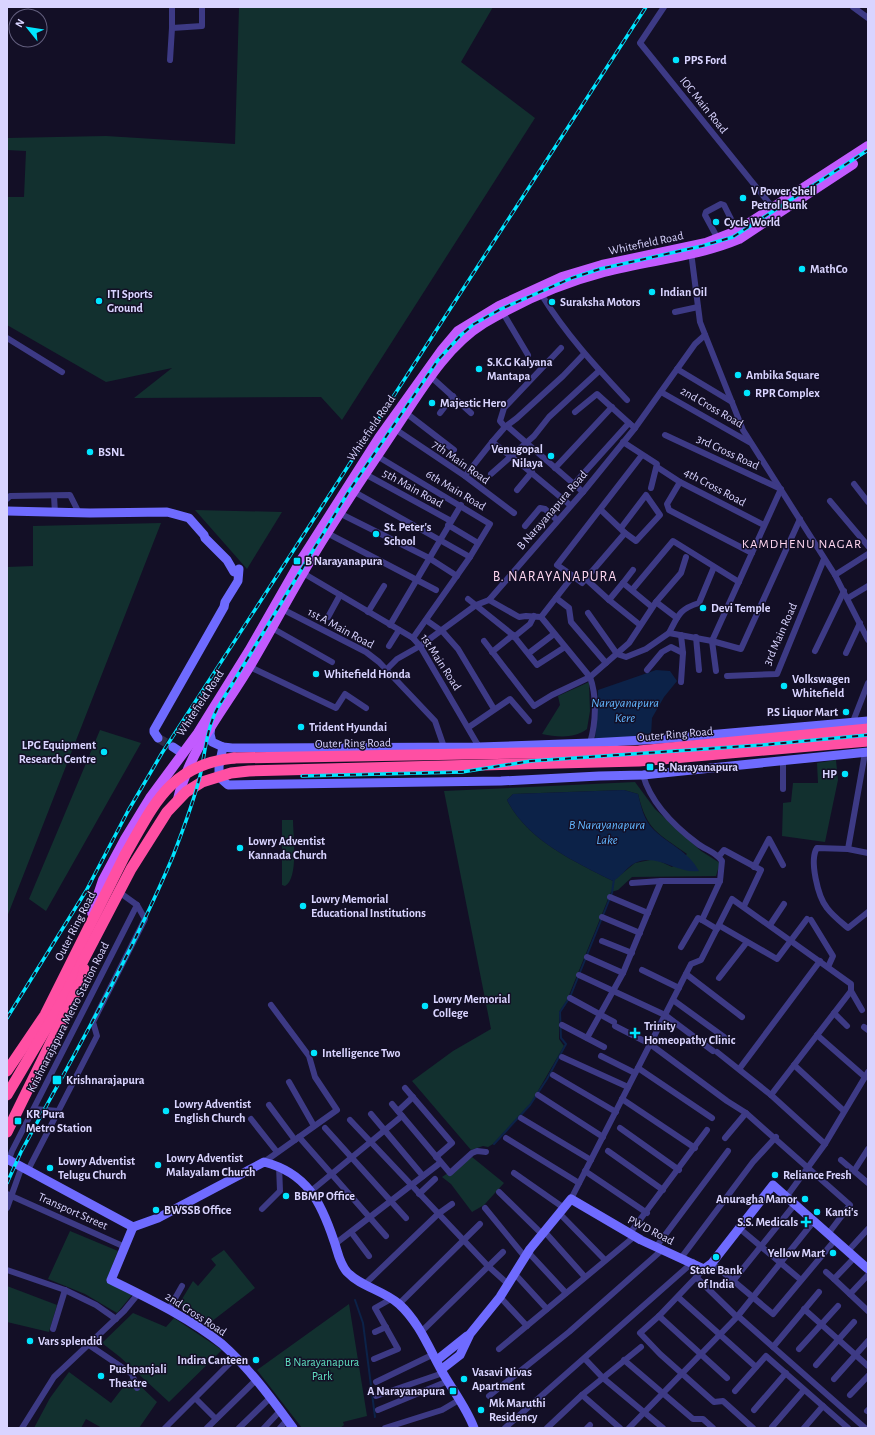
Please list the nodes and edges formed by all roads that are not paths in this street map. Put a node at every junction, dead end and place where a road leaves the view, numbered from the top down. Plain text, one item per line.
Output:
1 (172, 7) edge
2 (202, 7) edge
3 (664, 7) edge
4 (852, 7) edge
5 (868, 18) edge
6 (172, 28) junction
7 (170, 60) dead end
8 (868, 146) edge
9 (868, 154) edge
10 (778, 209) junction
11 (737, 231) junction
12 (718, 239) junction
13 (691, 250) junction
14 (541, 294) junction
15 (698, 307) junction
16 (675, 312) dead end
17 (503, 313) junction
18 (705, 335) junction
19 (7, 338) edge
20 (561, 348) dead end
21 (584, 354) junction
22 (528, 355) dead end
23 (678, 369) junction
24 (599, 371) junction
25 (62, 372) dead end
26 (429, 375) junction
27 (661, 392) junction
28 (453, 396) junction
29 (627, 400) dead end
30 (732, 402) junction
31 (612, 407) junction
32 (575, 412) dead end
33 (406, 413) junction
34 (471, 413) dead end
35 (440, 414) dead end
36 (629, 423) junction
37 (506, 426) junction
38 (635, 428) junction
39 (395, 429) junction
40 (665, 435) dead end
41 (492, 442) junction
42 (524, 442) junction
43 (623, 442) junction
44 (750, 443) junction
45 (454, 450) dead end
46 (642, 455) junction
47 (377, 456) junction
48 (511, 457) junction
49 (657, 467) junction
50 (555, 468) junction
51 (532, 472) junction
52 (365, 474) junction
53 (491, 474) dead end
54 (465, 476) junction
55 (680, 482) junction
56 (574, 484) junction
57 (854, 484) dead end
58 (651, 488) dead end
59 (781, 489) junction
60 (350, 490) junction
61 (518, 490) dead end
62 (583, 492) junction
63 (54, 496) junction
64 (7, 499) edge
65 (830, 501) dead end
66 (868, 502) edge
67 (461, 505) junction
68 (570, 505) junction
69 (601, 510) junction
70 (7, 511) edge
71 (55, 512) junction
72 (80, 513) junction
73 (340, 513) junction
74 (514, 513) dead end
75 (800, 519) junction
76 (557, 520) junction
77 (450, 523) junction
78 (764, 524) junction
79 (525, 526) dead end
80 (623, 530) junction
81 (327, 534) junction
82 (440, 540) junction
83 (478, 543) junction
84 (868, 546) edge
85 (752, 553) junction
86 (868, 554) edge
87 (470, 557) junction
88 (429, 558) junction
89 (686, 558) dead end
90 (824, 559) junction
91 (714, 567) junction
92 (633, 570) dead end
93 (303, 573) junction
94 (835, 575) junction
95 (457, 576) junction
96 (573, 576) junction
97 (586, 579) junction
98 (418, 580) junction
99 (739, 582) junction
100 (623, 583) junction
101 (384, 586) dead end
102 (868, 586) edge
103 (436, 590) dead end
104 (632, 590) junction
105 (844, 591) junction
106 (340, 595) junction
107 (556, 598) junction
108 (848, 598) junction
109 (468, 599) dead end
110 (489, 600) junction
111 (610, 600) junction
112 (225, 602) junction
113 (654, 604) junction
114 (476, 605) junction
115 (284, 610) junction
116 (368, 612) junction
117 (588, 613) dead end
118 (328, 617) dead end
119 (537, 617) junction
120 (677, 618) junction
121 (426, 620) junction
122 (860, 623) junction
123 (390, 625) junction
124 (640, 625) junction
125 (272, 628) junction
126 (399, 630) junction
127 (440, 631) junction
128 (669, 633) junction
129 (554, 634) junction
130 (681, 635) junction
131 (514, 636) junction
132 (696, 637) junction
133 (413, 638) junction
134 (868, 640) edge
135 (484, 641) dead end
136 (712, 641) junction
137 (389, 646) dead end
138 (420, 646) junction
139 (565, 647) junction
140 (815, 651) dead end
141 (492, 652) junction
142 (529, 653) junction
143 (683, 653) junction
144 (846, 653) dead end
145 (617, 654) junction
146 (332, 662) dead end
147 (606, 663) junction
148 (250, 666) junction
149 (387, 669) junction
150 (647, 670) dead end
151 (699, 670) dead end
152 (716, 671) dead end
153 (590, 676) junction
154 (727, 676) dead end
155 (681, 682) dead end
156 (868, 683) edge
157 (366, 708) dead end
158 (494, 709) junction
159 (868, 721) edge
160 (529, 722) dead end
161 (852, 724) junction
162 (212, 725) junction
163 (469, 727) junction
164 (868, 729) edge
165 (868, 741) edge
166 (590, 743) junction
167 (173, 747) tunnel mouth
168 (223, 747) junction
169 (444, 747) junction
170 (480, 747) junction
171 (182, 753) junction
172 (867, 753) edge
173 (783, 762) junction
174 (643, 775) junction
175 (219, 777) junction
176 (783, 789) dead end
177 (178, 799) junction
178 (848, 849) junction
179 (868, 853) edge
180 (719, 856) junction
181 (783, 864) dead end
182 (754, 867) junction
183 (661, 881) junction
184 (720, 881) junction
185 (632, 883) dead end
186 (119, 892) junction
187 (610, 897) dead end
188 (784, 904) dead end
189 (137, 905) junction
190 (744, 906) junction
191 (868, 912) edge
192 (648, 913) junction
193 (602, 917) dead end
194 (702, 920) junction
195 (770, 925) junction
196 (718, 927) junction
197 (640, 933) junction
198 (84, 935) junction
199 (602, 941) dead end
200 (792, 941) junction
201 (747, 942) junction
202 (681, 947) dead end
203 (632, 953) junction
204 (586, 957) dead end
205 (86, 959) junction
206 (820, 961) junction
207 (828, 967) junction
208 (642, 970) dead end
209 (623, 973) junction
210 (686, 974) junction
211 (579, 975) dead end
212 (719, 978) dead end
213 (679, 988) junction
214 (852, 990) junction
215 (614, 991) junction
216 (570, 998) dead end
217 (673, 1000) junction
218 (271, 1005) dead end
219 (862, 1010) dead end
220 (834, 1013) junction
221 (600, 1014) junction
222 (665, 1015) junction
223 (742, 1017) dead end
224 (562, 1025) dead end
225 (847, 1026) dead end
226 (817, 1036) junction
227 (724, 1037) dead end
228 (587, 1038) junction
229 (650, 1044) junction
230 (604, 1047) dead end
231 (601, 1056) dead end
232 (562, 1057) dead end
233 (794, 1065) junction
234 (740, 1068) junction
235 (637, 1070) junction
236 (8, 1072) edge
237 (866, 1074) edge
238 (553, 1075) dead end
239 (289, 1082) dead end
240 (628, 1087) junction
241 (405, 1088) dead end
242 (771, 1094) junction
243 (7, 1095) edge
244 (538, 1095) dead end
245 (413, 1097) junction
246 (622, 1099) junction
247 (392, 1104) dead end
248 (269, 1105) dead end
249 (34, 1109) junction
250 (58, 1111) junction
251 (844, 1111) junction
252 (616, 1112) junction
253 (400, 1113) junction
254 (746, 1113) junction
255 (371, 1114) dead end
256 (521, 1118) dead end
257 (712, 1118) dead end
258 (251, 1119) dead end
259 (350, 1120) dead end
260 (314, 1126) junction
261 (325, 1128) dead end
262 (620, 1128) dead end
263 (385, 1130) junction
264 (708, 1130) dead end
265 (7, 1132) edge
266 (603, 1137) junction
267 (776, 1137) junction
268 (297, 1138) junction
269 (506, 1138) dead end
270 (725, 1138) dead end
271 (370, 1142) junction
272 (825, 1144) junction
273 (695, 1148) junction
274 (868, 1148) edge
275 (608, 1151) dead end
276 (728, 1151) dead end
277 (277, 1152) junction
278 (486, 1152) dead end
279 (436, 1157) junction
280 (351, 1158) junction
281 (8, 1159) edge
282 (591, 1160) junction
283 (840, 1160) dead end
284 (264, 1162) junction
285 (440, 1163) junction
286 (278, 1166) junction
287 (25, 1168) junction
288 (809, 1168) junction
289 (679, 1170) junction
290 (585, 1171) junction
291 (854, 1171) junction
292 (514, 1173) dead end
293 (332, 1174) junction
294 (423, 1176) junction
295 (435, 1179) dead end
296 (579, 1183) junction
297 (868, 1183) edge
298 (411, 1186) junction
299 (663, 1190) junction
300 (311, 1191) junction
301 (499, 1192) dead end
302 (9, 1194) edge
303 (419, 1194) junction
304 (786, 1196) junction
305 (571, 1200) junction
306 (390, 1201) junction
307 (452, 1204) dead end
308 (795, 1204) junction
309 (7, 1208) edge
310 (485, 1208) dead end
311 (262, 1209) dead end
312 (562, 1211) junction
313 (646, 1213) junction
314 (438, 1214) junction
315 (370, 1217) junction
316 (406, 1218) dead end
317 (814, 1221) junction
318 (480, 1224) dead end
319 (133, 1227) junction
320 (739, 1228) junction
321 (868, 1229) edge
322 (351, 1232) junction
323 (543, 1233) junction
324 (632, 1235) junction
325 (386, 1236) dead end
326 (832, 1237) junction
327 (463, 1240) junction
328 (335, 1244) junction
329 (761, 1245) junction
330 (125, 1247) junction
331 (659, 1249) junction
332 (502, 1252) dead end
333 (527, 1254) junction
334 (851, 1254) junction
335 (369, 1256) dead end
336 (681, 1258) junction
337 (605, 1260) junction
338 (693, 1262) junction
339 (780, 1262) junction
340 (712, 1263) junction
341 (488, 1266) junction
342 (704, 1269) junction
343 (868, 1269) edge
344 (7, 1270) edge
345 (826, 1272) dead end
346 (514, 1273) junction
347 (868, 1275) edge
348 (585, 1277) junction
349 (696, 1278) junction
350 (834, 1279) junction
351 (732, 1280) junction
352 (801, 1280) junction
353 (362, 1283) junction
354 (508, 1284) junction
355 (182, 1286) dead end
356 (65, 1290) junction
357 (819, 1292) dead end
358 (566, 1293) junction
359 (138, 1294) junction
360 (850, 1294) junction
361 (500, 1297) junction
362 (678, 1297) junction
363 (753, 1298) junction
364 (395, 1301) junction
365 (838, 1306) dead end
366 (169, 1309) junction
367 (804, 1309) junction
368 (547, 1310) junction
369 (868, 1311) edge
370 (659, 1316) junction
371 (737, 1316) junction
372 (116, 1319) junction
373 (854, 1322) dead end
374 (821, 1324) junction
375 (527, 1326) junction
376 (386, 1327) junction
377 (53, 1329) dead end
378 (375, 1332) dead end
379 (421, 1332) junction
380 (470, 1334) junction
381 (719, 1335) junction
382 (838, 1340) junction
383 (868, 1341) edge
384 (89, 1344) junction
385 (641, 1347) dead end
386 (773, 1347) junction
387 (499, 1349) dead end
388 (799, 1349) dead end
389 (700, 1355) junction
390 (856, 1355) junction
391 (436, 1357) junction
392 (235, 1358) junction
393 (374, 1359) dead end
394 (585, 1359) junction
395 (624, 1360) junction
396 (816, 1365) dead end
397 (868, 1366) edge
398 (756, 1368) junction
399 (442, 1371) junction
400 (681, 1373) junction
401 (786, 1373) junction
402 (868, 1376) edge
403 (603, 1378) junction
404 (727, 1378) dead end
405 (834, 1378) dead end
406 (256, 1380) junction
407 (448, 1381) junction
408 (376, 1382) dead end
409 (815, 1384) junction
410 (137, 1388) dead end
411 (735, 1391) dead end
412 (806, 1391) junction
413 (662, 1393) junction
414 (582, 1395) junction
415 (850, 1395) dead end
416 (376, 1396) dead end
417 (489, 1396) dead end
418 (270, 1398) junction
419 (196, 1399) junction
420 (459, 1400) junction
421 (823, 1406) junction
422 (378, 1410) dead end
423 (754, 1410) dead end
424 (280, 1411) junction
425 (643, 1411) junction
426 (216, 1419) junction
427 (287, 1420) junction
428 (840, 1426) edge
429 (471, 1427) edge
430 (772, 1427) edge
431 (22, 1428) edge
432 (166, 1428) edge
433 (207, 1428) edge
434 (239, 1428) edge
435 (264, 1428) edge
436 (280, 1428) edge
437 (294, 1428) edge
438 (385, 1428) edge
439 (505, 1428) edge
440 (547, 1428) edge
441 (620, 1428) edge
442 (628, 1428) edge
443 (663, 1428) edge
444 (713, 1428) edge
445 (753, 1428) edge
446 (804, 1428) edge
447 (848, 1428) edge
448 (865, 1428) edge

1 - 6 street
2 - 6 street
3 - 10 street, IOC Main Road
4 - 5 street
6 - 7 street
8 - 10 main road, Whitefield Road
9 - 10 main road, Whitefield Road
10 - 11 main road, Whitefield Road
10 - 13 main road, Whitefield Road
11 - 12 main road, Whitefield Road
11 - 12 street
12 - 13 main road, Whitefield Road
13 - 14 main road, Whitefield Road
13 - 15 street
13 - 26 main road, Whitefield Road
14 - 17 main road, Whitefield Road
14 - 21 street
15 - 16 street
15 - 18 street
17 - 22 street
17 - 26 main road, Whitefield Road
18 - 23 street, B Narayanapura Road
18 - 30 street
19 - 25 street
20 - 37 street
21 - 24 street
21 - 37 street
23 - 27 street, B Narayanapura Road
23 - 30 street, 2nd Cross Road
24 - 29 street
24 - 42 street
26 - 28 street
26 - 33 main road, Whitefield Road
26 - 60 main road, Whitefield Road
27 - 38 street, B Narayanapura Road
27 - 44 street, 2nd Cross Road
28 - 34 street
28 - 35 street
30 - 44 street
31 - 32 street
31 - 36 street
31 - 50 street
33 - 39 main road, Whitefield Road
33 - 45 street
36 - 38 street
36 - 56 street
37 - 41 street
37 - 42 street
38 - 43 street, B Narayanapura Road
39 - 47 main road, Whitefield Road
39 - 54 street, 7th Main Road
40 - 59 street, 3rd Cross Road
41 - 48 street
41 - 54 street
42 - 48 street
42 - 50 street
43 - 46 street, 4th Cross Road
43 - 62 street, B Narayanapura Road
44 - 59 street
46 - 49 street, 4th Cross Road
46 - 69 street
47 - 52 main road, Whitefield Road
47 - 67 street, 6th Main Road
48 - 51 street
48 - 53 street
49 - 55 street, 4th Cross Road
49 - 58 street
50 - 56 street
51 - 61 street
51 - 68 street
52 - 60 main road, Whitefield Road
52 - 77 street, 5th Main Road
54 - 74 street, 7th Main Road
55 - 78 street, 4th Cross Road
55 - 85 street
56 - 62 street
57 - 66 street
59 - 75 street
59 - 78 street
60 - 73 main road, Whitefield Road
60 - 82 street
60 - 171 main road, Whitefield Road
62 - 68 street, B Narayanapura Road
63 - 64 street
63 - 71 street
63 - 72 street
65 - 84 street
67 - 77 street
67 - 83 street, 6th Main Road
68 - 76 street, B Narayanapura Road
69 - 80 street
69 - 96 street
70 - 71 street
71 - 72 street
72 - 112 street
73 - 81 main road, Whitefield Road
73 - 88 street
75 - 90 street
75 - 136 street
76 - 79 street
76 - 110 street, B Narayanapura Road
77 - 82 street
77 - 83 street, 5th Main Road
78 - 85 street
80 - 80 street
80 - 97 street
81 - 93 main road, Whitefield Road
81 - 98 street
82 - 87 street
82 - 88 street
83 - 87 street, 6th Main Road
85 - 99 street
86 - 94 street
87 - 95 street, 6th Main Road
88 - 95 street
88 - 98 street
89 - 113 street
90 - 94 street
90 - 154 street, 3rd Main Road
91 - 99 street
91 - 104 street
91 - 120 street
92 - 100 street
93 - 106 street, 1st Main Road
93 - 115 main road, Whitefield Road
94 - 105 street
95 - 121 street, 6th Main Road
96 - 97 street
96 - 107 street
97 - 111 street
98 - 103 street
98 - 123 street
99 - 136 street
100 - 104 street
100 - 111 street
101 - 116 street
102 - 108 street
104 - 113 street
105 - 108 street
105 - 140 street
106 - 116 street, 1st Main Road
106 - 118 street
107 - 119 street
107 - 147 street
108 - 122 street
109 - 114 street
110 - 114 street, B Narayanapura Road
110 - 119 street
111 - 124 street
112 - 112 street
113 - 120 street
113 - 124 street
114 - 127 street, B Narayanapura Road
114 - 131 street
115 - 125 main road, Whitefield Road
115 - 149 street, 1st A Main Road
116 - 123 street, 1st Main Road
117 - 145 street
119 - 129 street
119 - 131 street
120 - 128 street
121 - 127 street
121 - 133 street, 6th Main Road
122 - 134 street
122 - 144 street
123 - 126 street, 1st Main Road
124 - 145 street
125 - 146 street
125 - 148 main road, Whitefield Road
126 - 133 street, 1st Main Road
126 - 137 street
127 - 138 street, B Narayanapura Road
127 - 158 street
128 - 130 street
128 - 145 street
129 - 139 street
129 - 142 street
130 - 132 street
130 - 143 street
131 - 141 street
131 - 142 street
132 - 136 street
132 - 151 street
133 - 138 street, 1st Main Road
135 - 141 street
136 - 152 street
138 - 149 street, B Narayanapura Road
138 - 163 street, 1st Main Road
139 - 142 street
139 - 153 street
141 - 153 street
143 - 150 street
143 - 155 street
145 - 147 street
147 - 153 street
148 - 157 street
148 - 162 main road, Whitefield Road
149 - 169 street, 1st A Main Road
153 - 166 street
156 - 161 street
158 - 160 street
158 - 163 street
159 - 161 street
161 - 166 street
162 - 168 street
162 - 177 main road, Whitefield Road
163 - 170 street, 1st Main Road
164 - 198 highway, Outer Ring Road, bridge
165 - 175 highway, Outer Ring Road
166 - 170 street
167 - 171 street
168 - 169 street
168 - 175 street
169 - 170 street
171 - 198 main road, Whitefield Road
172 - 173 street
172 - 178 street
173 - 174 street
173 - 176 street
174 - 175 street
174 - 180 street
175 - 177 highway, Outer Ring Road
177 - 186 highway, Outer Ring Road
178 - 179 street
178 - 191 street
180 - 182 street
180 - 184 street
181 - 182 street
182 - 190 street
183 - 184 street
183 - 185 street
183 - 192 street
184 - 194 street
186 - 189 street
186 - 205 highway, Outer Ring Road
187 - 192 street
188 - 195 street
189 - 249 street, Krishnarajapura Metro Station Road
189 - 250 street
190 - 195 street
190 - 196 street
192 - 197 street
193 - 197 street
194 - 196 street
194 - 202 street
195 - 200 street
196 - 201 street
196 - 210 street
197 - 203 street
198 - 236 highway, Outer Ring Road
199 - 203 street
200 - 201 street
200 - 206 street
200 - 207 street
201 - 212 street
203 - 209 street
204 - 209 street
205 - 243 highway, Outer Ring Road
205 - 265 highway, Outer Ring Road
206 - 207 street
206 - 234 street
207 - 214 street
208 - 213 street
209 - 215 street
210 - 213 street
210 - 223 street
211 - 215 street
213 - 217 street
214 - 219 street
214 - 220 street
215 - 221 street
215 - 222 street
216 - 221 street
217 - 222 street
217 - 227 street
218 - 260 street
220 - 225 street
220 - 226 street
221 - 228 street
221 - 229 street
222 - 229 street
222 - 234 street
224 - 228 street
226 - 233 street
226 - 237 street
228 - 230 street
229 - 235 street
229 - 254 street
231 - 235 street
232 - 240 street
233 - 242 street
233 - 251 street
234 - 242 street
235 - 240 street
235 - 257 street
237 - 251 street
238 - 252 street
239 - 260 street
240 - 246 street
241 - 245 street
242 - 272 street
244 - 266 street
245 - 253 street
245 - 279 street
246 - 252 street
246 - 273 street
247 - 253 street
248 - 268 street
249 - 250 street
249 - 281 street, Krishnarajapura Metro Station Road
250 - 287 street
251 - 272 street
252 - 266 street
253 - 263 street
253 - 279 street
254 - 267 street
254 - 270 street
255 - 263 street
256 - 282 street
258 - 277 street
259 - 271 street
260 - 268 street
261 - 280 street
262 - 289 street
263 - 271 street
263 - 294 street
264 - 273 street
266 - 282 street
267 - 288 street
267 - 336 street
268 - 277 street
268 - 293 street
269 - 296 street
271 - 280 street
271 - 298 street
272 - 288 street
273 - 289 street
274 - 291 street
275 - 299 street
276 - 331 street
277 - 284 street
278 - 285 street
279 - 285 street
280 - 293 street
280 - 306 street
281 - 287 street
282 - 290 street
283 - 291 street
284 - 286 street
284 - 319 street
285 - 294 street
286 - 300 street
286 - 311 street
287 - 302 street
287 - 319 street
288 - 304 street
288 - 326 street
289 - 299 street
290 - 296 street
290 - 313 street
291 - 297 street
292 - 312 street
293 - 300 street
293 - 315 street
294 - 298 street
295 - 303 street
296 - 305 street
298 - 303 street
298 - 306 street
299 - 313 street
300 - 328 street
301 - 323 street
302 - 309 street
302 - 330 street, Transport Street
303 - 314 street
304 - 308 street
304 - 320 street
305 - 312 street
305 - 324 street, PWD Road
306 - 315 street
306 - 316 street
307 - 314 street
308 - 317 street
308 - 329 street
310 - 333 street
312 - 323 street
312 - 337 street
313 - 324 street
314 - 327 street
314 - 353 street
315 - 322 street
315 - 325 street
317 - 326 street
317 - 339 street
318 - 327 street
319 - 330 street, 2nd Cross Road
320 - 329 street
320 - 340 street
321 - 334 street
322 - 328 street
322 - 335 street
323 - 333 street
323 - 348 street
324 - 331 street, PWD Road
324 - 337 street
326 - 334 street
326 - 352 street
327 - 341 street
327 - 364 street
328 - 353 street
329 - 339 street
329 - 351 street
330 - 359 street, 2nd Cross Road
331 - 336 street, PWD Road
331 - 417 street
332 - 341 street
333 - 346 street
333 - 358 street
334 - 343 street
334 - 350 street
336 - 338 street, PWD Road
337 - 348 street
338 - 342 street, PWD Road
338 - 394 street
339 - 352 street
339 - 363 street
340 - 342 street
340 - 351 street
341 - 354 street
341 - 379 street
342 - 349 street
344 - 356 street
345 - 350 street
346 - 354 street
346 - 368 street
347 - 360 street
348 - 358 street
349 - 362 street
349 - 371 street
350 - 360 street
351 - 363 street
352 - 363 street
353 - 364 street
354 - 361 street
355 - 366 street
356 - 372 street
356 - 377 street
357 - 367 street
358 - 368 street
359 - 366 street, 2nd Cross Road
359 - 372 street
360 - 369 street
361 - 375 street
361 - 380 street
362 - 370 street
362 - 381 street
363 - 371 street
364 - 376 street
364 - 379 street
365 - 374 street
366 - 392 street, 2nd Cross Road
367 - 374 street
367 - 386 street
368 - 375 street
370 - 389 street
370 - 400 street
371 - 381 street
371 - 386 street
372 - 384 street
373 - 382 street
374 - 382 street
374 - 388 street
375 - 387 street
376 - 378 street
376 - 393 street
379 - 391 street
380 - 391 street
380 - 399 street
381 - 389 street
381 - 398 street
382 - 390 street
382 - 396 street
383 - 390 street
384 - 410 street
384 - 431 street
385 - 395 street
386 - 409 street
389 - 400 street
389 - 404 street
390 - 397 street
390 - 405 street
391 - 399 street
391 - 408 street
392 - 406 street, 2nd Cross Road
392 - 419 street
394 - 403 street
394 - 439 street
395 - 403 street
395 - 413 street
398 - 401 street
398 - 411 street
399 - 407 street
399 - 416 street
400 - 413 street
400 - 445 street
401 - 412 street
401 - 423 street
402 - 415 street
403 - 414 street
403 - 425 street
406 - 418 street, 2nd Cross Road
406 - 426 street
407 - 420 street
407 - 422 street
409 - 412 street
409 - 448 street
412 - 421 street
412 - 430 street
413 - 425 street
413 - 444 street
414 - 440 street
414 - 441 street
418 - 424 street, 2nd Cross Road
418 - 434 street
419 - 426 street
419 - 432 street
420 - 429 street
420 - 438 street
421 - 428 street
421 - 446 street
424 - 427 street, 2nd Cross Road
424 - 435 street
425 - 442 street
425 - 443 street
426 - 433 street
427 - 436 street
427 - 437 street, 2nd Cross Road
428 - 447 street

